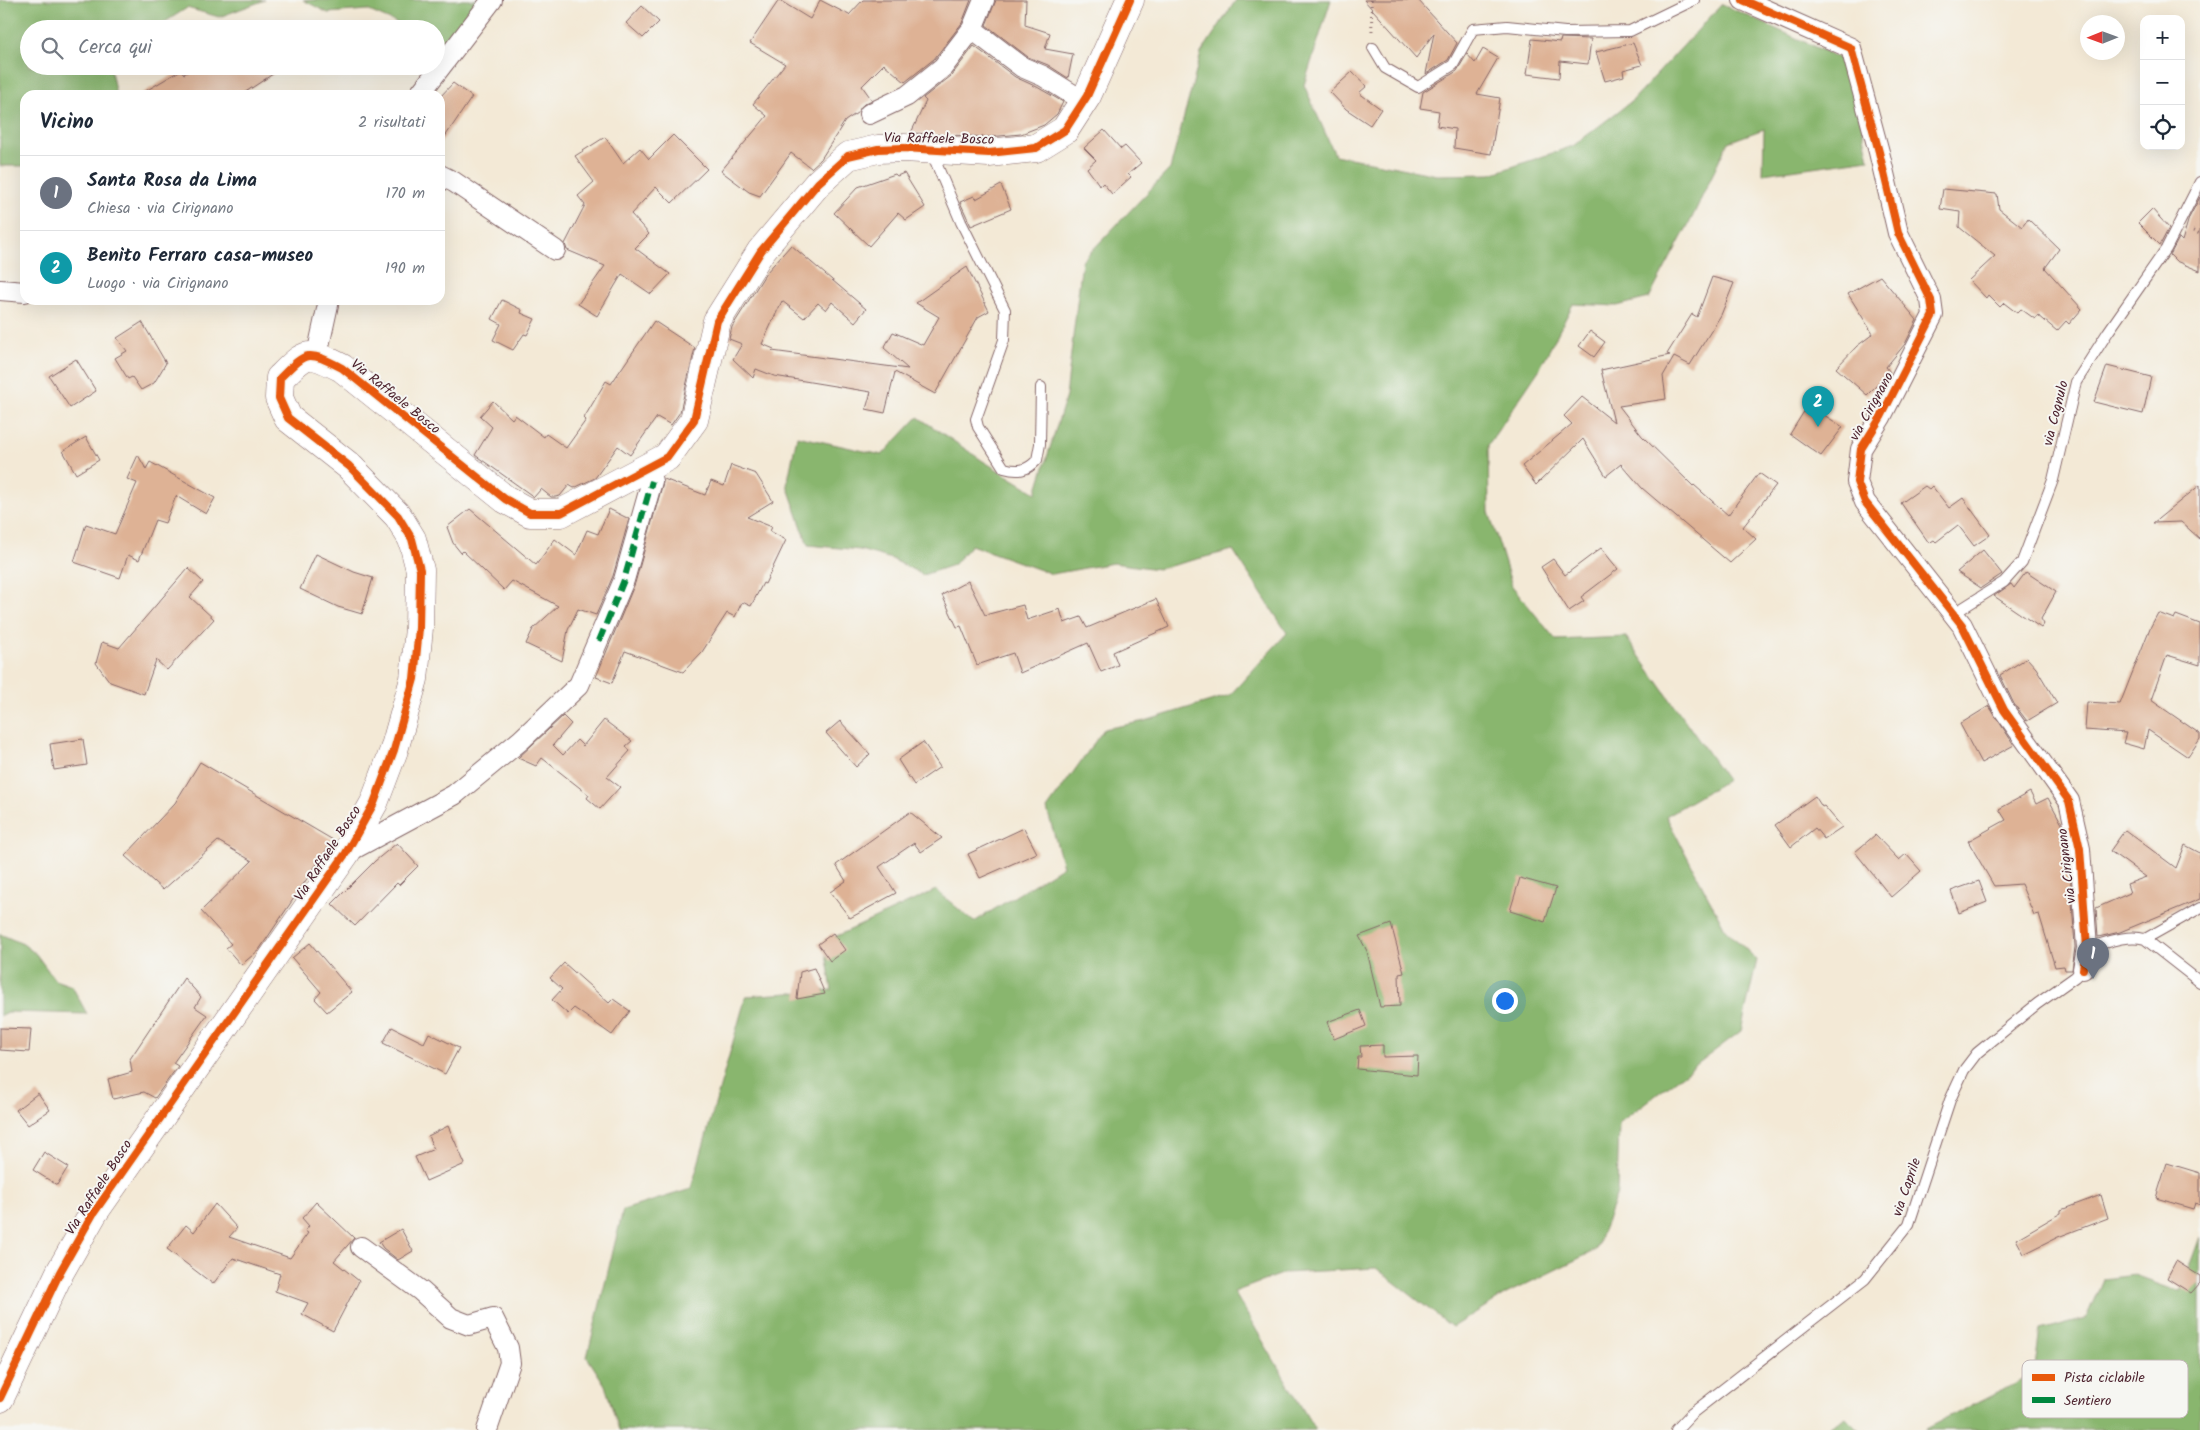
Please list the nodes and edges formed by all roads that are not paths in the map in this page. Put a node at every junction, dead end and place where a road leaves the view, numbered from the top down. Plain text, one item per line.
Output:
1 (492, 0) edge
2 (984, 0) edge
3 (1130, 0) edge
4 (1694, 0) edge
5 (1742, 0) edge
6 (972, 29) junction
7 (1373, 48) road end
8 (445, 60) edge
9 (434, 75) edge
10 (422, 90) edge
11 (1083, 101) junction
12 (869, 114) dead end
13 (930, 150) junction
14 (445, 178) edge
15 (2200, 182) edge
16 (555, 250) dead end
17 (0, 290) edge
18 (20, 292) edge
19 (328, 305) edge
20 (317, 355) junction
21 (1041, 387) dead end
22 (652, 481) dead end
23 (1953, 614) junction
24 (346, 854) junction
25 (2200, 908) edge
26 (2145, 939) junction
27 (2087, 948) junction
28 (2084, 969) joint
29 (2200, 982) edge
30 (361, 1247) dead end
31 (0, 1398) edge
32 (487, 1430) edge
33 (1676, 1430) edge

1 - 8 street
2 - 6 street
3 - 11 street, Via Raffaele Bosco
4 - 7 lane
5 - 23 street, via Cirignano
6 - 11 street
6 - 12 street
9 - 10 street
11 - 13 street, Via Raffaele Bosco
13 - 20 street, Via Raffaele Bosco
13 - 21 lane
14 - 16 street
15 - 23 lane, via Cognulo
17 - 18 street
19 - 20 street
20 - 24 street, Via Raffaele Bosco
22 - 24 street
23 - 27 street, via Cirignano
24 - 31 street, Via Raffaele Bosco
25 - 26 lane
26 - 27 lane
26 - 29 lane
27 - 28 street, via Cirignano
28 - 33 lane, via Caprile
30 - 32 street

